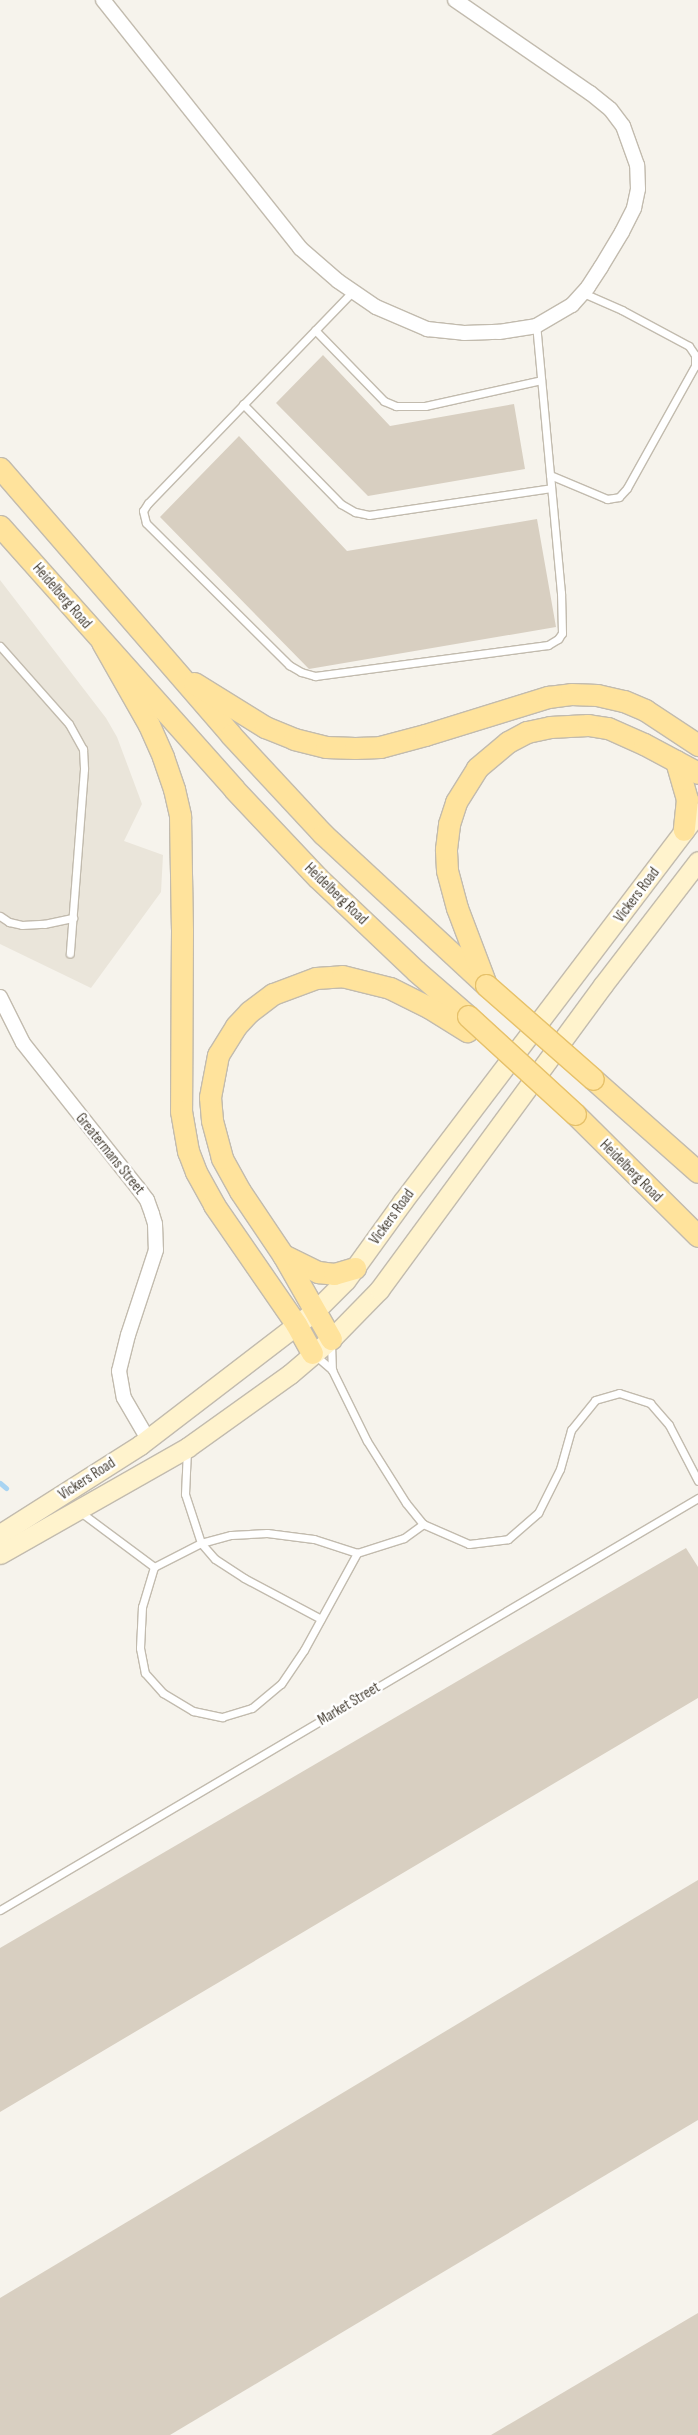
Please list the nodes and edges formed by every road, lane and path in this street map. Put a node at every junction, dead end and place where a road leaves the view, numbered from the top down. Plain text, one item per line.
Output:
1 (104, 0) edge
2 (455, 0) edge
3 (353, 291) junction
4 (583, 293) junction
5 (536, 326) junction
6 (315, 330) junction
7 (542, 380) junction
8 (243, 404) junction
9 (0, 468) edge
10 (550, 476) junction
11 (551, 488) junction
12 (0, 526) edge
13 (102, 642) junction
14 (0, 646) edge
15 (173, 670) junction
16 (669, 726) junction
17 (698, 733) edge
18 (698, 745) edge
19 (676, 761) junction
20 (698, 773) edge
21 (698, 812) edge
22 (684, 830) junction
23 (698, 861) edge
24 (0, 916) edge
25 (73, 918) junction
26 (70, 953) dead end
27 (486, 985) junction
28 (0, 997) edge
29 (468, 1024) junction
30 (698, 1172) edge
31 (698, 1236) edge
32 (283, 1254) junction
33 (355, 1268) junction
34 (316, 1310) junction
35 (296, 1324) junction
36 (331, 1339) junction
37 (312, 1353) junction
38 (332, 1370) junction
39 (148, 1439) junction
40 (188, 1447) junction
41 (698, 1481) edge
42 (698, 1498) edge
43 (78, 1510) junction
44 (423, 1524) junction
45 (0, 1534) edge
46 (201, 1543) junction
47 (358, 1553) junction
48 (0, 1554) edge
49 (154, 1567) junction
50 (321, 1619) junction
51 (0, 1910) edge

1 - 3 street
2 - 4 street
3 - 5 street
3 - 6 lane
4 - 5 street
4 - 10 lane
5 - 7 lane
6 - 7 lane
6 - 8 lane
7 - 10 lane
8 - 11 lane
8 - 11 lane
9 - 15 main road
10 - 11 lane
12 - 13 main road, Heidelberg Road
13 - 29 main road, Heidelberg Road
13 - 35 main road
14 - 25 lane
15 - 16 main road
15 - 27 main road
16 - 17 main road
16 - 18 main road
19 - 20 main road
19 - 22 main road
19 - 27 main road
21 - 22 main road, Vickers Road
22 - 33 main road, Vickers Road
23 - 36 main road, Vickers Road
24 - 25 lane
25 - 26 lane
27 - 30 main road, bridge
28 - 39 street, Greatermans Street
29 - 31 main road, Heidelberg Road, bridge
29 - 32 main road
32 - 33 main road
32 - 34 main road
33 - 34 main road, Vickers Road
34 - 35 main road, Vickers Road
34 - 36 main road
35 - 37 main road
35 - 39 main road, Vickers Road
36 - 37 main road, Vickers Road
36 - 38 lane
37 - 38 lane
37 - 40 main road, Vickers Road
38 - 44 lane
39 - 45 main road, Vickers Road
40 - 43 main road, Vickers Road
40 - 46 lane
41 - 44 lane
42 - 51 lane, Market Street
43 - 48 main road, Vickers Road
43 - 49 lane
44 - 47 lane
46 - 47 lane
46 - 49 lane
46 - 50 lane
47 - 50 lane
49 - 50 lane

